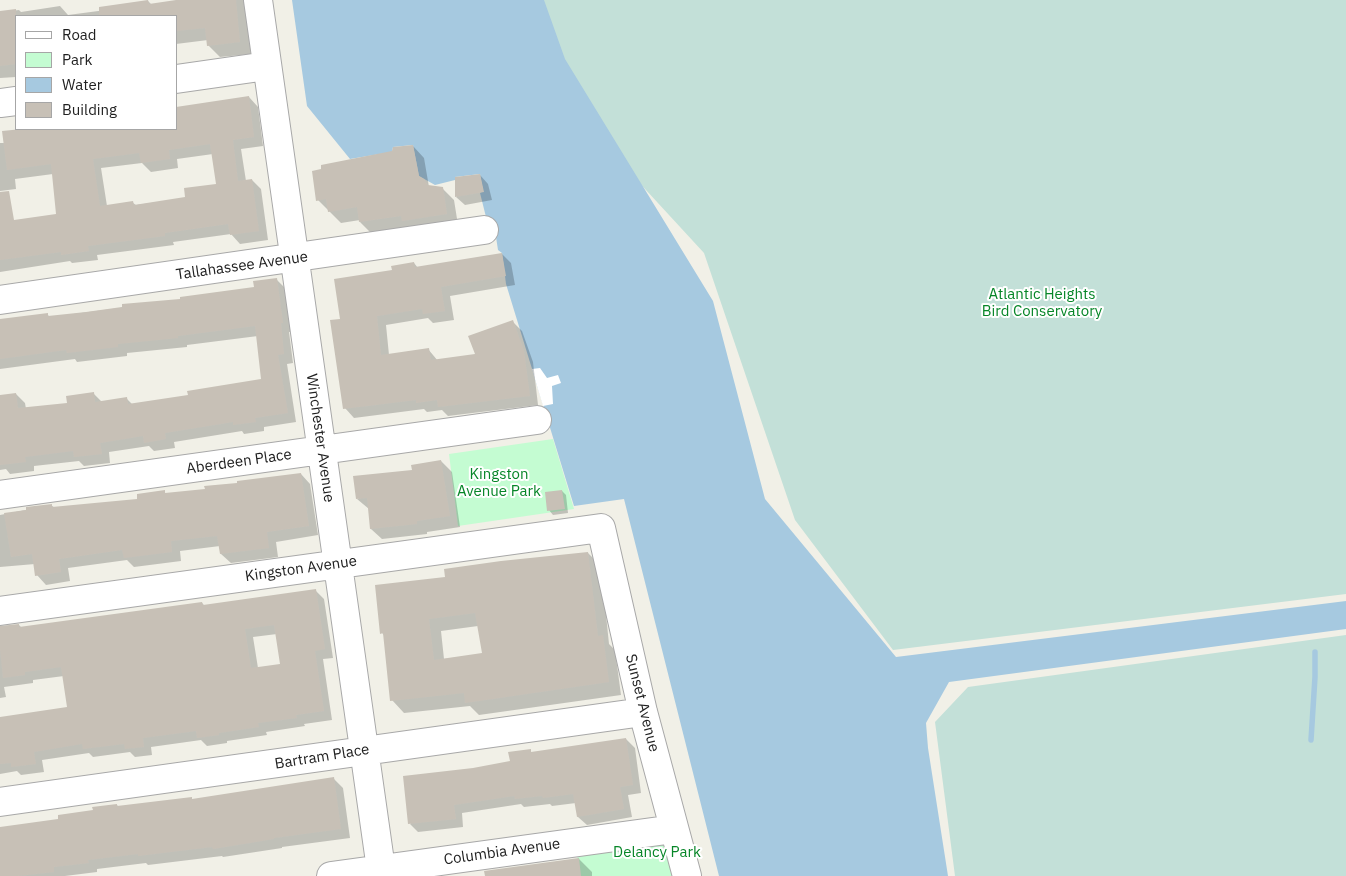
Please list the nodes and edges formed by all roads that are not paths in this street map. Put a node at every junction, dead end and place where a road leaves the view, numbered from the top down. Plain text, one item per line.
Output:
1 (258, 0) edge
2 (267, 66) junction
3 (178, 79) edge
4 (15, 101) edge
5 (0, 103) edge
6 (484, 230) dead end
7 (294, 259) junction
8 (0, 300) edge
9 (537, 420) dead end
10 (321, 450) junction
11 (0, 495) edge
12 (601, 528) joint
13 (338, 564) junction
14 (0, 612) edge
15 (643, 712) junction
16 (365, 751) junction
17 (0, 802) edge
18 (674, 829) junction
19 (382, 872) edge
20 (331, 876) edge
21 (687, 876) edge

1 - 2 street, Winchester Avenue
2 - 3 street
2 - 7 street, Winchester Avenue
4 - 5 street
6 - 7 street, Tallahassee Avenue
7 - 8 street, Tallahassee Avenue
7 - 10 street, Winchester Avenue
9 - 10 street, Aberdeen Place
10 - 11 street, Aberdeen Place
10 - 13 street, Winchester Avenue
12 - 13 street, Kingston Avenue
12 - 15 street, Sunset Avenue
13 - 14 street, Kingston Avenue
13 - 16 street, Winchester Avenue
15 - 16 street, Bartram Place
15 - 18 street, Sunset Avenue
16 - 17 street, Bartram Place
16 - 19 street, Winchester Avenue
18 - 19 street, Columbia Avenue
18 - 21 street, Sunset Avenue
19 - 20 street, Columbia Avenue

